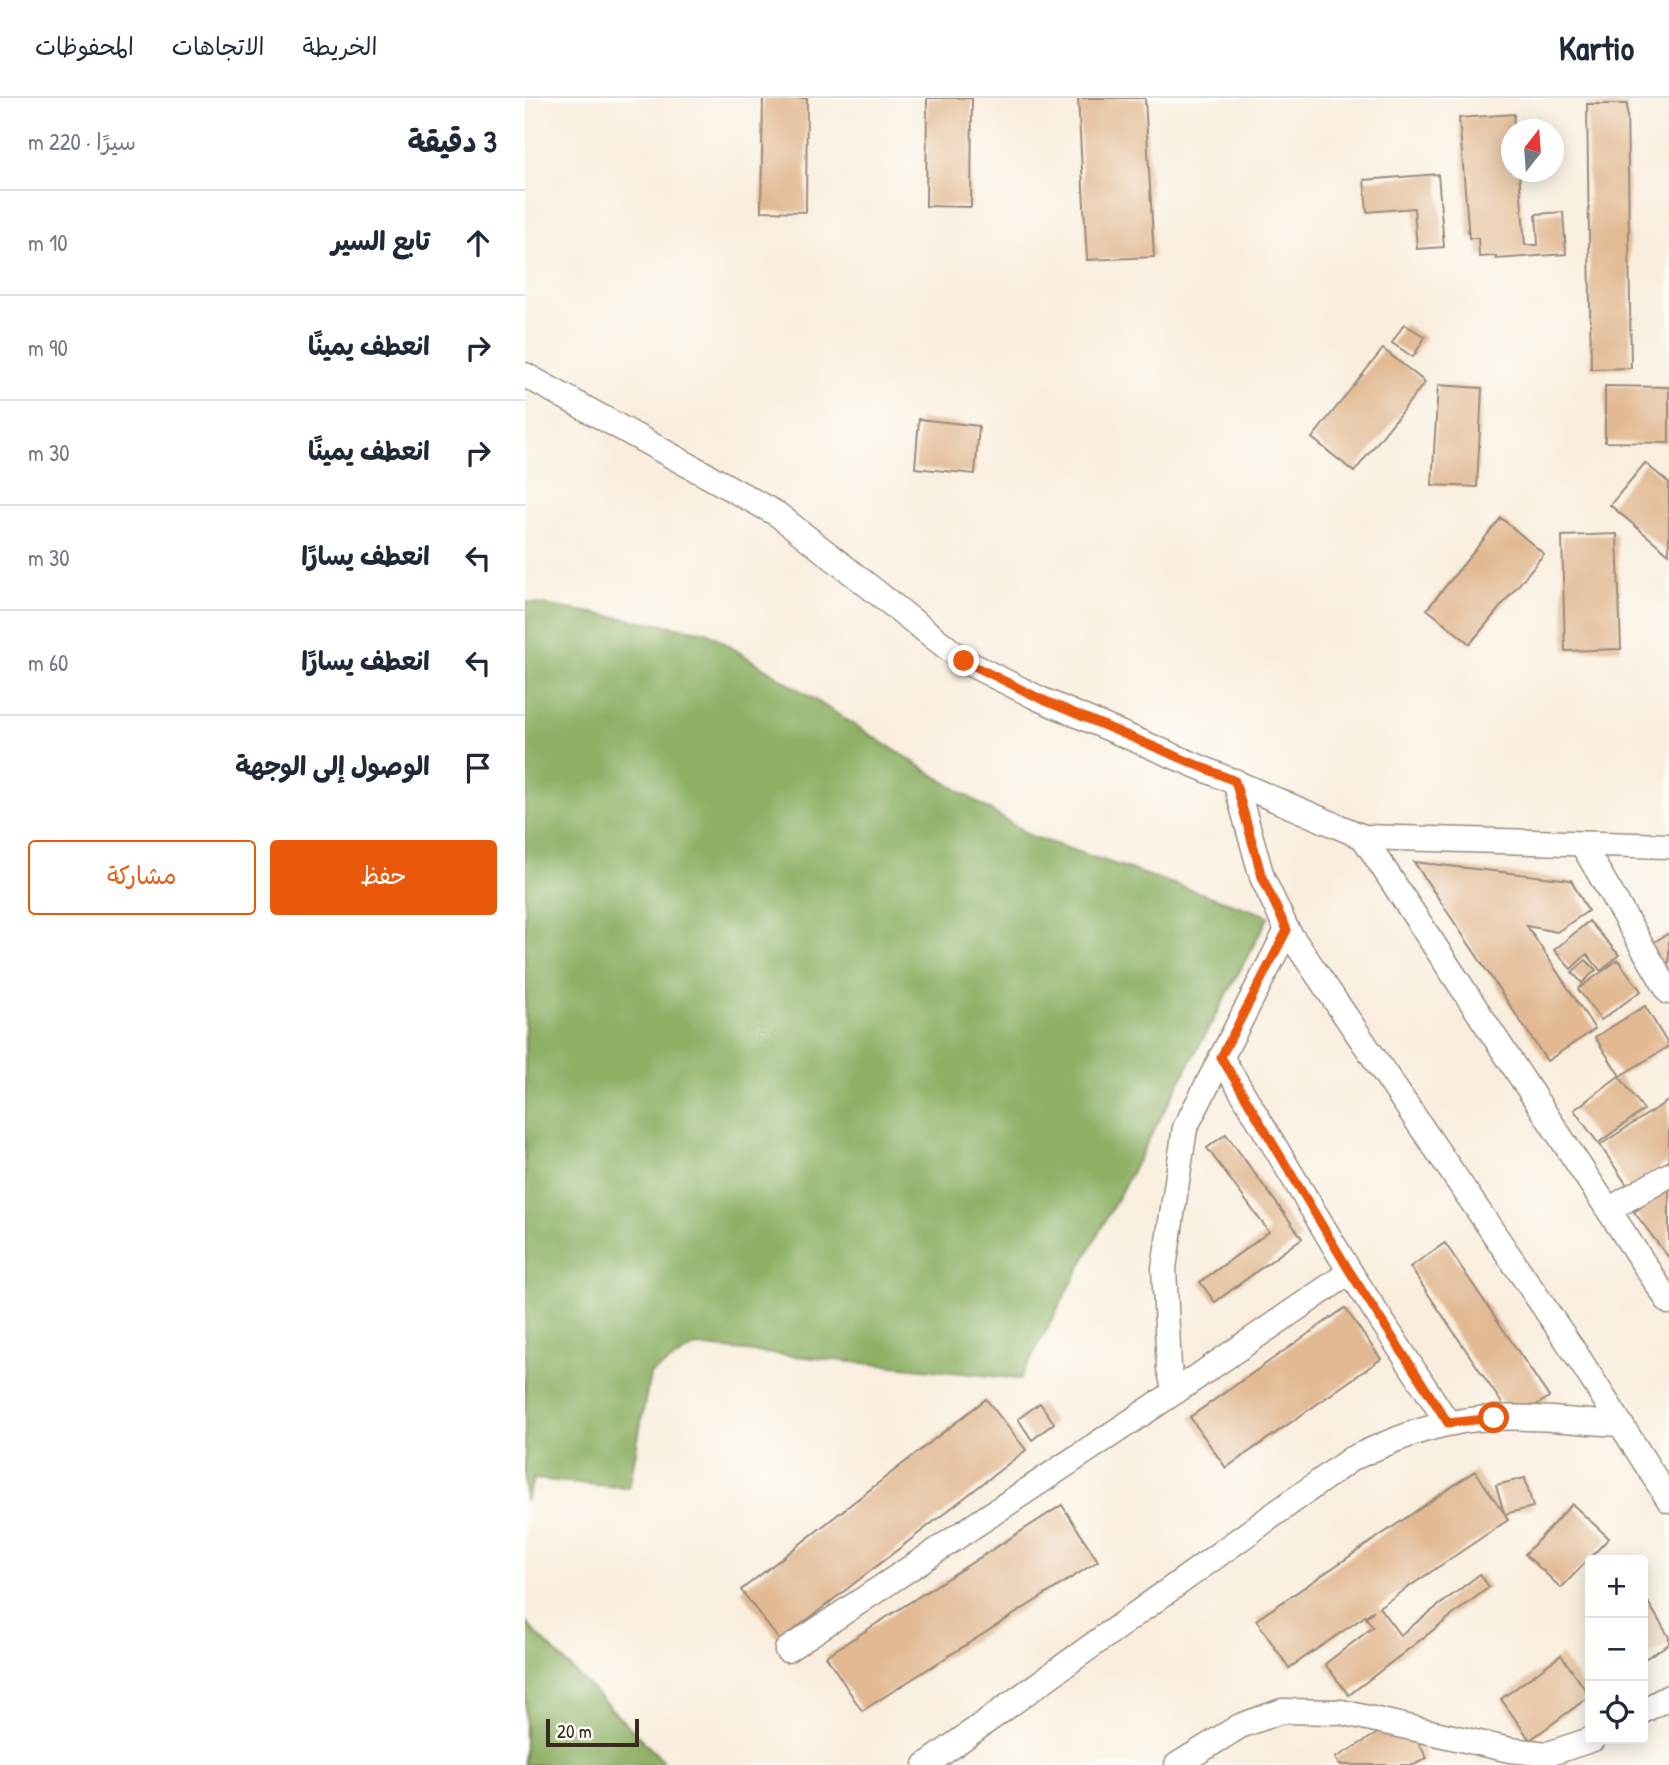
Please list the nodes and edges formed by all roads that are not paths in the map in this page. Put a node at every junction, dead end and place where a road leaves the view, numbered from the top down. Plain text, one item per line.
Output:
1 (525, 375) edge
2 (1235, 781) junction
3 (1363, 837) junction
4 (1582, 844) junction
5 (1669, 846) edge
6 (1287, 930) junction
7 (1669, 992) edge
8 (1221, 1057) junction
9 (1669, 1175) edge
10 (1610, 1209) junction
11 (1350, 1272) junction
12 (1669, 1302) edge
13 (1175, 1392) junction
14 (1448, 1423) junction
15 (1620, 1424) junction
16 (1669, 1500) edge
17 (786, 1650) dead end
18 (1669, 1697) edge
19 (1648, 1708) edge
20 (1585, 1742) edge
21 (926, 1765) edge
22 (1177, 1765) edge

1 - 2 street
2 - 3 street
2 - 6 street
3 - 4 street
3 - 10 street
4 - 5 street
4 - 7 street
6 - 8 street
6 - 15 street
8 - 11 street
8 - 13 street
9 - 10 street
10 - 12 street
11 - 13 street
11 - 14 street
13 - 17 street
14 - 15 street
14 - 21 street
15 - 16 street
18 - 19 street
20 - 22 street

